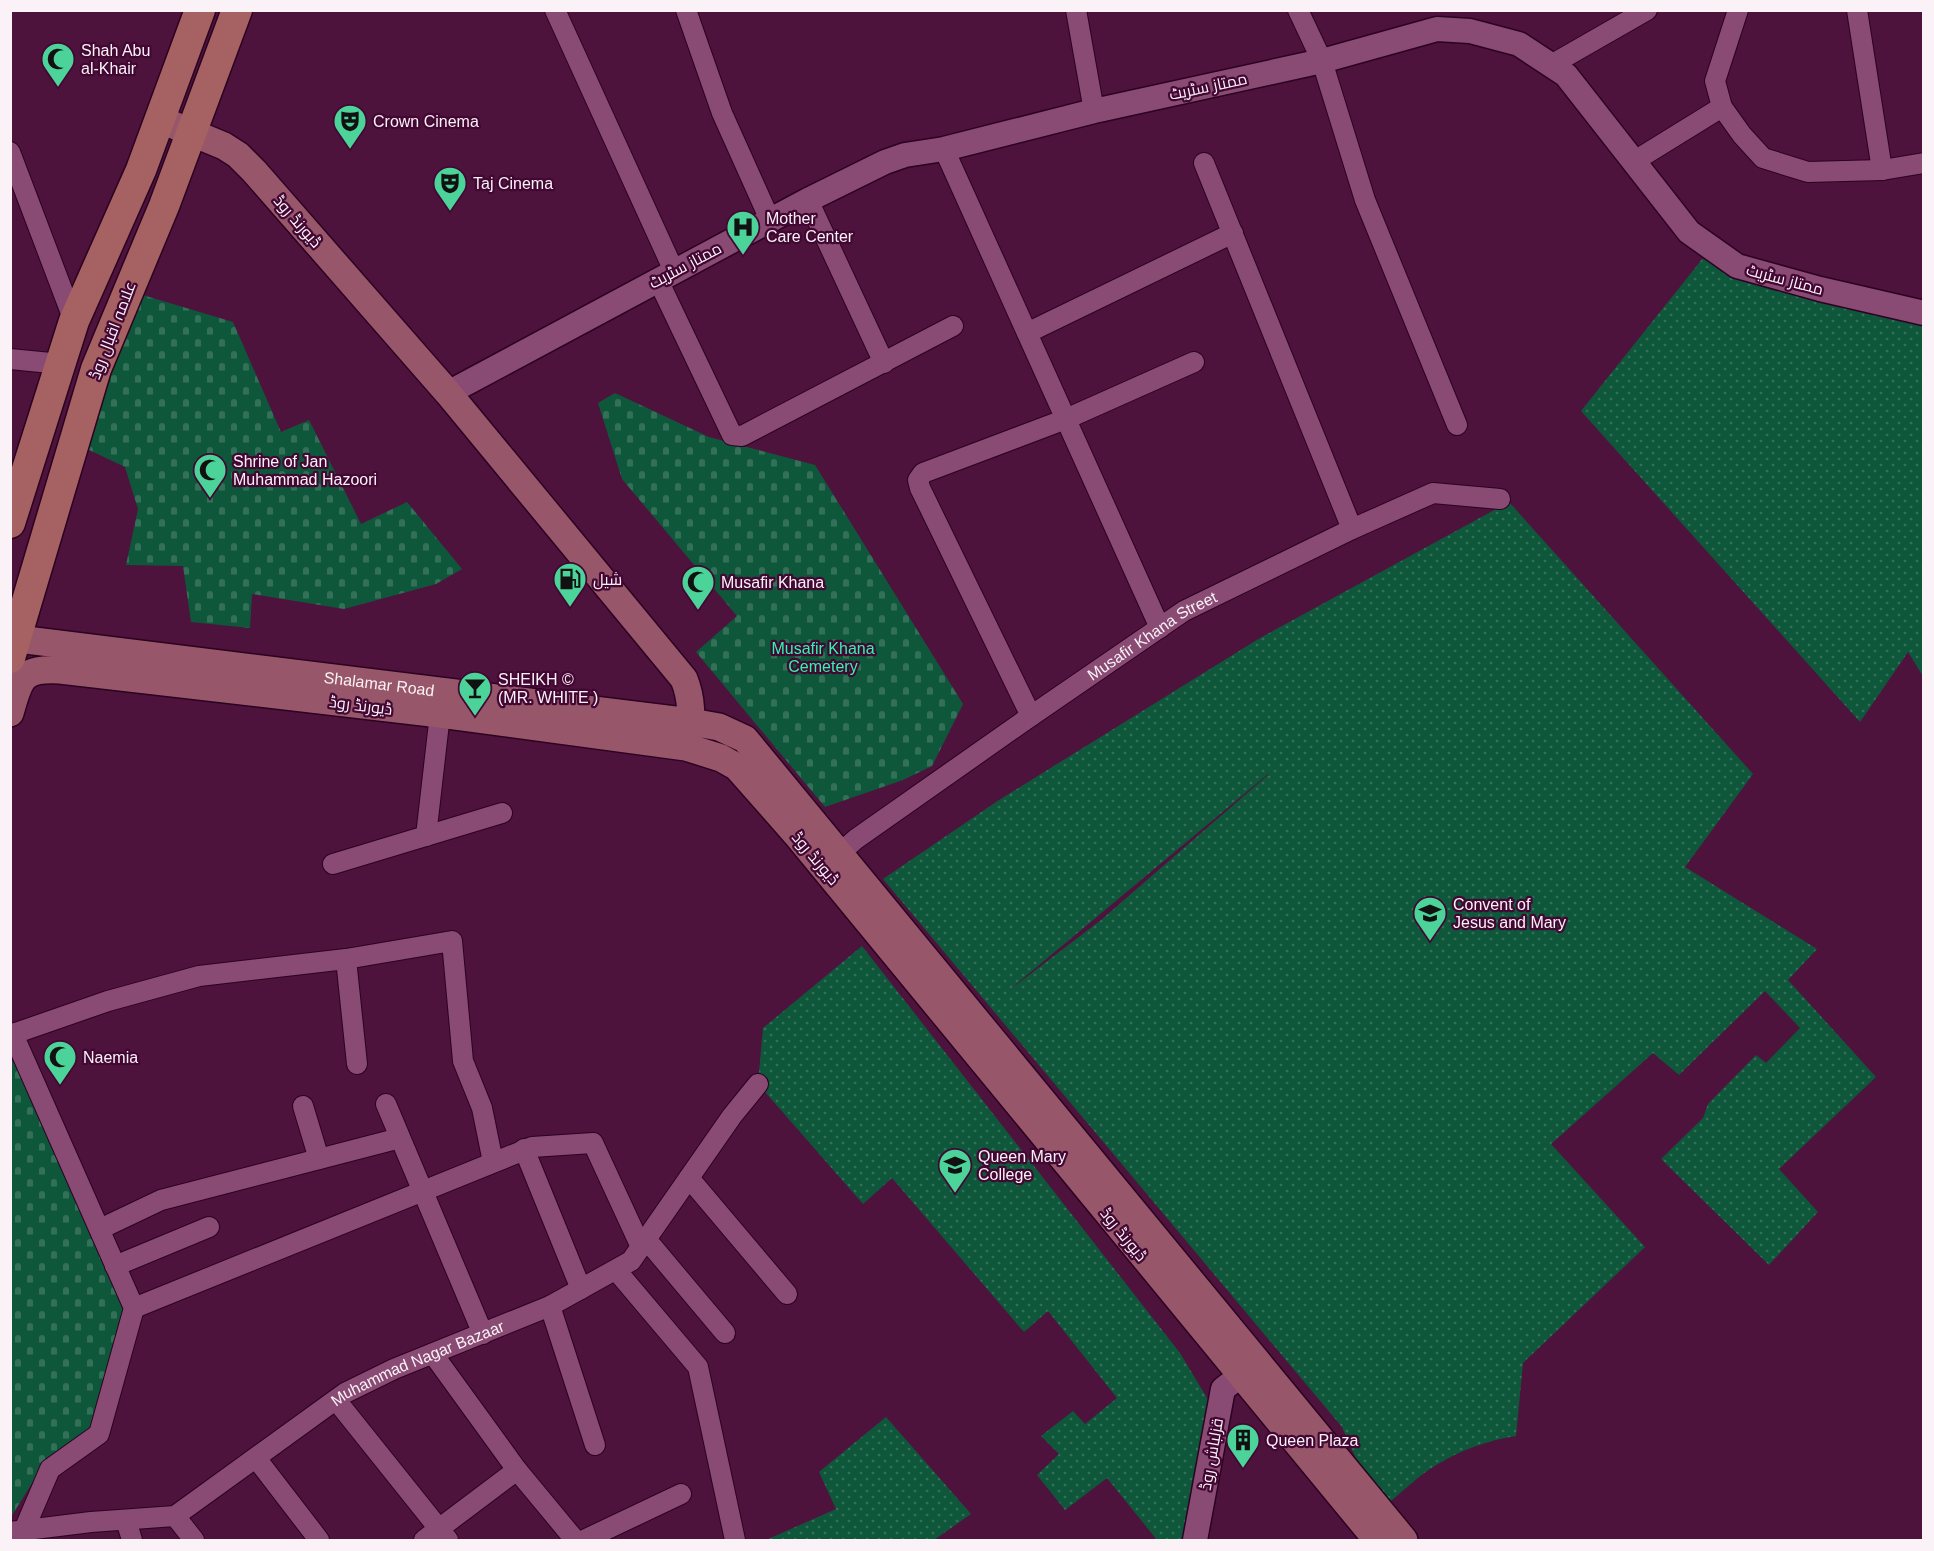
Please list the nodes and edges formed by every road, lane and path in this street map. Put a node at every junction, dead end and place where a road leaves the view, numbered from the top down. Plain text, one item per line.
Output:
1 (200, 10) edge
2 (237, 10) edge
3 (555, 10) edge
4 (686, 10) edge
5 (1076, 10) edge
6 (1298, 10) edge
7 (1647, 10) edge
8 (1738, 10) edge
9 (1857, 10) edge
10 (1434, 20) edge
11 (1322, 61) junction
12 (1551, 65) junction
13 (1722, 107) junction
14 (1094, 111) junction
15 (159, 119) junction
16 (191, 133) junction
17 (944, 149) junction
18 (10, 152) edge
19 (1633, 162) junction
20 (1923, 163) edge
21 (1204, 164) dead end
22 (1882, 170) junction
23 (808, 200) junction
24 (770, 220) junction
25 (1233, 232) junction
26 (666, 275) junction
27 (1923, 313) edge
28 (74, 321) junction
29 (953, 326) dead end
30 (1027, 333) junction
31 (10, 359) edge
32 (884, 363) junction
33 (1194, 363) dead end
34 (61, 364) junction
35 (448, 393) junction
36 (1066, 419) junction
37 (1457, 425) dead end
38 (1500, 499) dead end
39 (10, 524) edge
40 (1352, 529) junction
41 (1160, 627) junction
42 (13, 645) edge
43 (10, 713) edge
44 (440, 714) junction
45 (1030, 716) junction
46 (689, 734) junction
47 (744, 739) joint
48 (502, 813) dead end
49 (426, 836) junction
50 (839, 854) junction
51 (333, 864) dead end
52 (346, 959) junction
53 (12, 1033) edge
54 (357, 1064) dead end
55 (758, 1084) dead end
56 (386, 1104) dead end
57 (303, 1106) dead end
58 (400, 1138) junction
59 (524, 1149) junction
60 (319, 1159) junction
61 (493, 1162) junction
62 (689, 1178) junction
63 (422, 1191) junction
64 (209, 1227) dead end
65 (100, 1229) junction
66 (644, 1243) junction
67 (115, 1266) junction
68 (616, 1270) junction
69 (580, 1289) junction
70 (787, 1294) dead end
71 (550, 1306) junction
72 (134, 1308) junction
73 (725, 1333) dead end
74 (483, 1334) junction
75 (433, 1354) junction
76 (1240, 1376) junction
77 (336, 1400) junction
78 (595, 1445) dead end
79 (256, 1458) junction
80 (518, 1470) junction
81 (681, 1494) dead end
82 (175, 1516) junction
83 (126, 1520) junction
84 (21, 1536) edge
85 (437, 1537) edge
86 (132, 1540) edge
87 (194, 1540) edge
88 (319, 1540) edge
89 (575, 1540) edge
90 (584, 1540) edge
91 (735, 1540) edge
92 (1195, 1540) edge
93 (1377, 1540) edge
94 (1404, 1540) edge

1 - 15 main road
2 - 16 main road, علامہ اقبال روڈ
3 - 26 street
4 - 24 street
5 - 14 street
6 - 11 street
7 - 12 street
8 - 13 street
9 - 22 street
10 - 11 street, ممتاز سٹریٹ
10 - 12 street, ممتاز سٹریٹ
11 - 14 street, ممتاز سٹریٹ
11 - 37 street
12 - 19 street, ممتاز سٹریٹ
13 - 19 street
13 - 22 street
14 - 17 street, ممتاز سٹریٹ
15 - 16 main road, ڈیورنڈ روڈ
15 - 28 main road
16 - 35 main road, ڈیورنڈ روڈ
16 - 42 main road, علامہ اقبال روڈ
17 - 23 street, ممتاز سٹریٹ
17 - 30 street
18 - 28 street
19 - 27 street, ممتاز سٹریٹ
20 - 22 street
21 - 25 street
23 - 24 street, ممتاز سٹریٹ
23 - 32 street
24 - 26 street, ممتاز سٹریٹ
25 - 30 street
25 - 40 street
26 - 32 street
26 - 35 street, ممتاز سٹریٹ
28 - 34 main road
29 - 32 street
30 - 36 street
31 - 34 street
33 - 36 street
34 - 39 main road
35 - 46 main road, ڈیورنڈ روڈ
36 - 41 street
36 - 45 street
38 - 40 street, Musafir Khana Street
40 - 41 street, Musafir Khana Street
41 - 45 street, Musafir Khana Street
42 - 46 main road, Shalamar Road
43 - 44 main road, ڈیورنڈ روڈ
44 - 46 main road, ڈیورنڈ روڈ
44 - 49 street
45 - 50 street, Musafir Khana Street
46 - 47 main road, Shalamar Road
46 - 76 main road, ڈیورنڈ روڈ
47 - 50 main road, ڈیورنڈ روڈ
48 - 49 street
49 - 51 street
50 - 94 main road, ڈیورنڈ روڈ
52 - 53 street
52 - 54 street
52 - 61 street
53 - 65 street
55 - 62 street, Muhammad Nagar Bazaar
56 - 58 street
57 - 60 street
58 - 60 street
58 - 63 street
59 - 61 street
59 - 66 street
59 - 69 street
60 - 65 street
61 - 63 street
62 - 66 street, Muhammad Nagar Bazaar
62 - 70 street
63 - 72 street
63 - 74 street
64 - 67 street
65 - 67 street
66 - 68 street, Muhammad Nagar Bazaar
66 - 73 street
67 - 72 street
68 - 69 street, Muhammad Nagar Bazaar
68 - 91 street
69 - 71 street, Muhammad Nagar Bazaar
71 - 74 street, Muhammad Nagar Bazaar
71 - 78 street
72 - 84 street
74 - 75 street, Muhammad Nagar Bazaar
75 - 77 street, Muhammad Nagar Bazaar
75 - 80 street
76 - 92 street, قزلباش روڈ
76 - 93 main road, ڈیورنڈ روڈ
77 - 79 street, Muhammad Nagar Bazaar
77 - 85 street
79 - 82 street, Muhammad Nagar Bazaar
79 - 88 street
80 - 85 street
80 - 89 street
81 - 90 street
82 - 83 street
82 - 87 street
83 - 84 street
83 - 86 street

